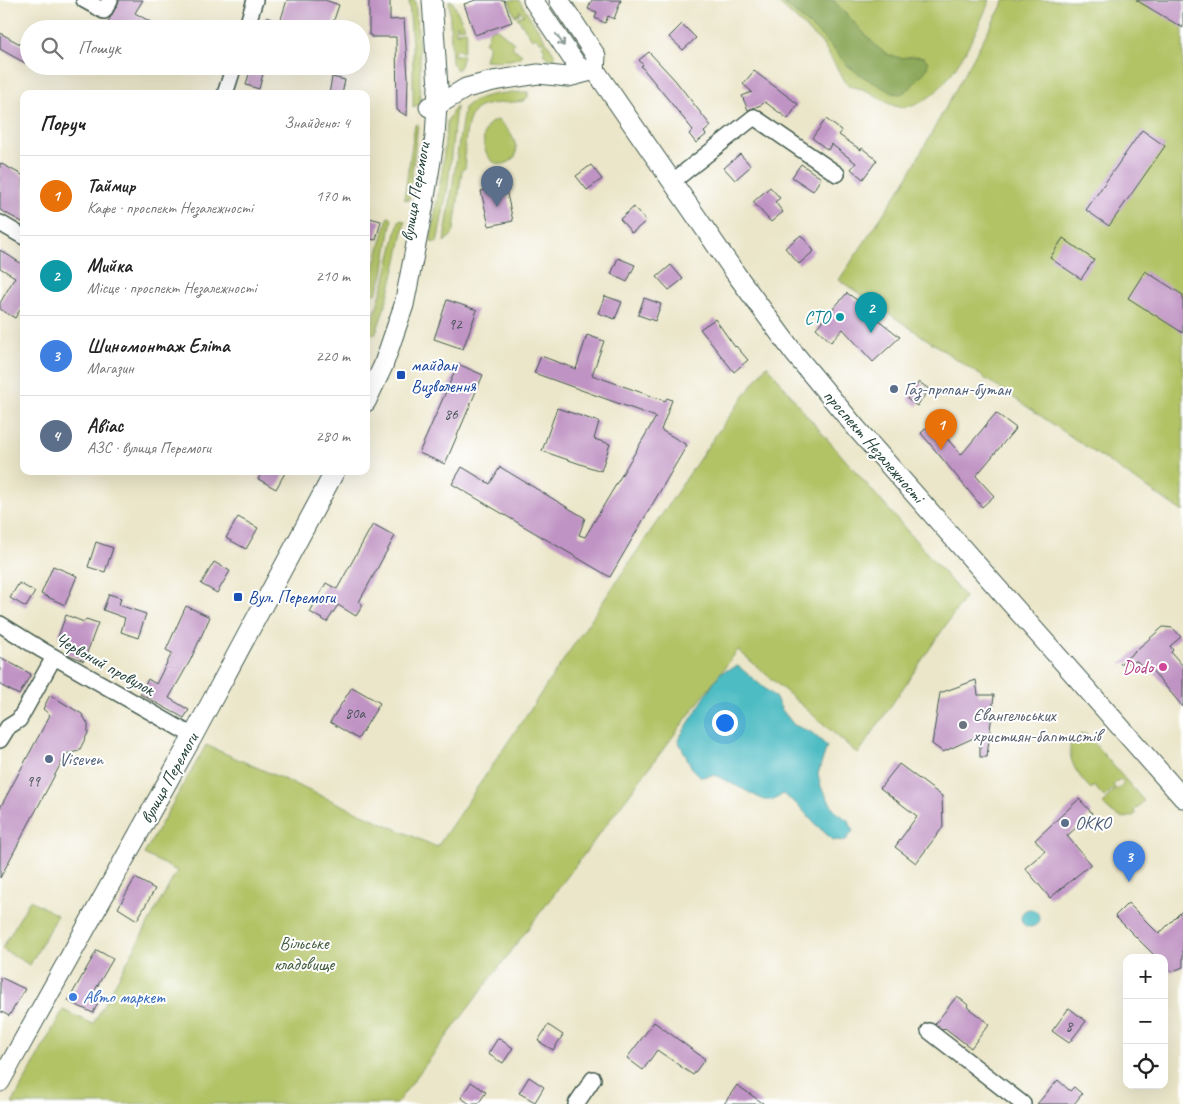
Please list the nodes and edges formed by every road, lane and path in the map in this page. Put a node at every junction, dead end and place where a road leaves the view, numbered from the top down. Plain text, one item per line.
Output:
1 (84, 0) edge
2 (110, 0) edge
3 (255, 0) edge
4 (423, 0) edge
5 (432, 0) edge
6 (532, 0) edge
7 (559, 0) edge
8 (249, 20) edge
9 (595, 70) junction
10 (231, 75) edge
11 (227, 90) edge
12 (432, 106) junction
13 (837, 174) dead end
14 (672, 182) junction
15 (0, 223) edge
16 (20, 235) edge
17 (370, 368) edge
18 (370, 394) edge
19 (322, 475) edge
20 (332, 475) edge
21 (0, 624) edge
22 (54, 657) junction
23 (189, 734) junction
24 (0, 740) edge
25 (1183, 798) edge
26 (929, 1030) dead end
27 (0, 1065) edge
28 (594, 1079) dead end
29 (0, 1082) edge
30 (576, 1104) edge
31 (1022, 1104) edge

1 - 2 street
3 - 8 street
4 - 12 main road, вулиця Перемоги
5 - 12 main road
6 -> 9 main road
7 - 9 main road
9 - 12 main road
9 - 14 main road, проспект Незалежності
10 - 11 street
12 - 17 main road, вулиця Перемоги
12 - 18 main road, вулиця Перемоги
13 - 14 street
14 - 25 main road, проспект Незалежності
15 - 16 street
19 - 23 main road, вулиця Перемоги
20 - 23 main road, вулиця Перемоги
21 - 22 street, Червоний провулок
22 - 23 street, Червоний провулок
22 - 24 street
23 - 27 main road, вулиця Перемоги
23 - 29 main road, вулиця Перемоги
26 - 31 street
28 - 30 street

